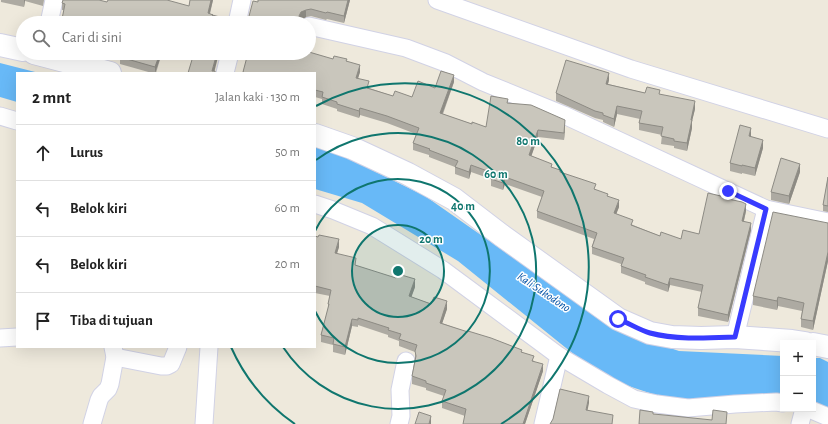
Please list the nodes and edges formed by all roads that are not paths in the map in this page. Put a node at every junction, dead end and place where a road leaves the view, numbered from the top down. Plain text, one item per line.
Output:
1 (54, 0) edge
2 (242, 0) edge
3 (437, 0) edge
4 (51, 16) edge
5 (239, 16) edge
6 (316, 28) edge
7 (0, 45) edge
8 (16, 49) edge
9 (61, 60) edge
10 (228, 60) edge
11 (106, 72) edge
12 (225, 72) edge
13 (0, 116) edge
14 (16, 121) edge
15 (828, 129) edge
16 (316, 135) edge
17 (316, 204) edge
18 (766, 209) junction
19 (828, 222) edge
20 (16, 337) edge
21 (735, 337) junction
22 (0, 338) edge
23 (792, 340) edge
24 (816, 345) edge
25 (828, 347) edge
26 (178, 348) edge
27 (209, 348) edge
28 (114, 352) edge
29 (559, 356) junction
30 (406, 361) dead end
31 (780, 403) edge
32 (803, 412) edge
33 (816, 412) edge
34 (828, 417) edge
35 (92, 424) edge
36 (204, 424) edge
37 (399, 424) edge
38 (543, 424) edge
39 (800, 424) edge

1 - 4 street
2 - 5 street
3 - 15 street
6 - 18 street
7 - 8 main road
9 - 11 main road
10 - 12 street
13 - 14 street
16 - 21 main road
17 - 29 street
18 - 19 street
18 - 21 street
20 - 22 street
21 - 23 main road
24 - 25 main road
26 - 28 street
27 - 36 street
28 - 35 street
29 - 31 street
29 - 38 street
30 - 37 street
32 - 39 street
33 - 34 street

